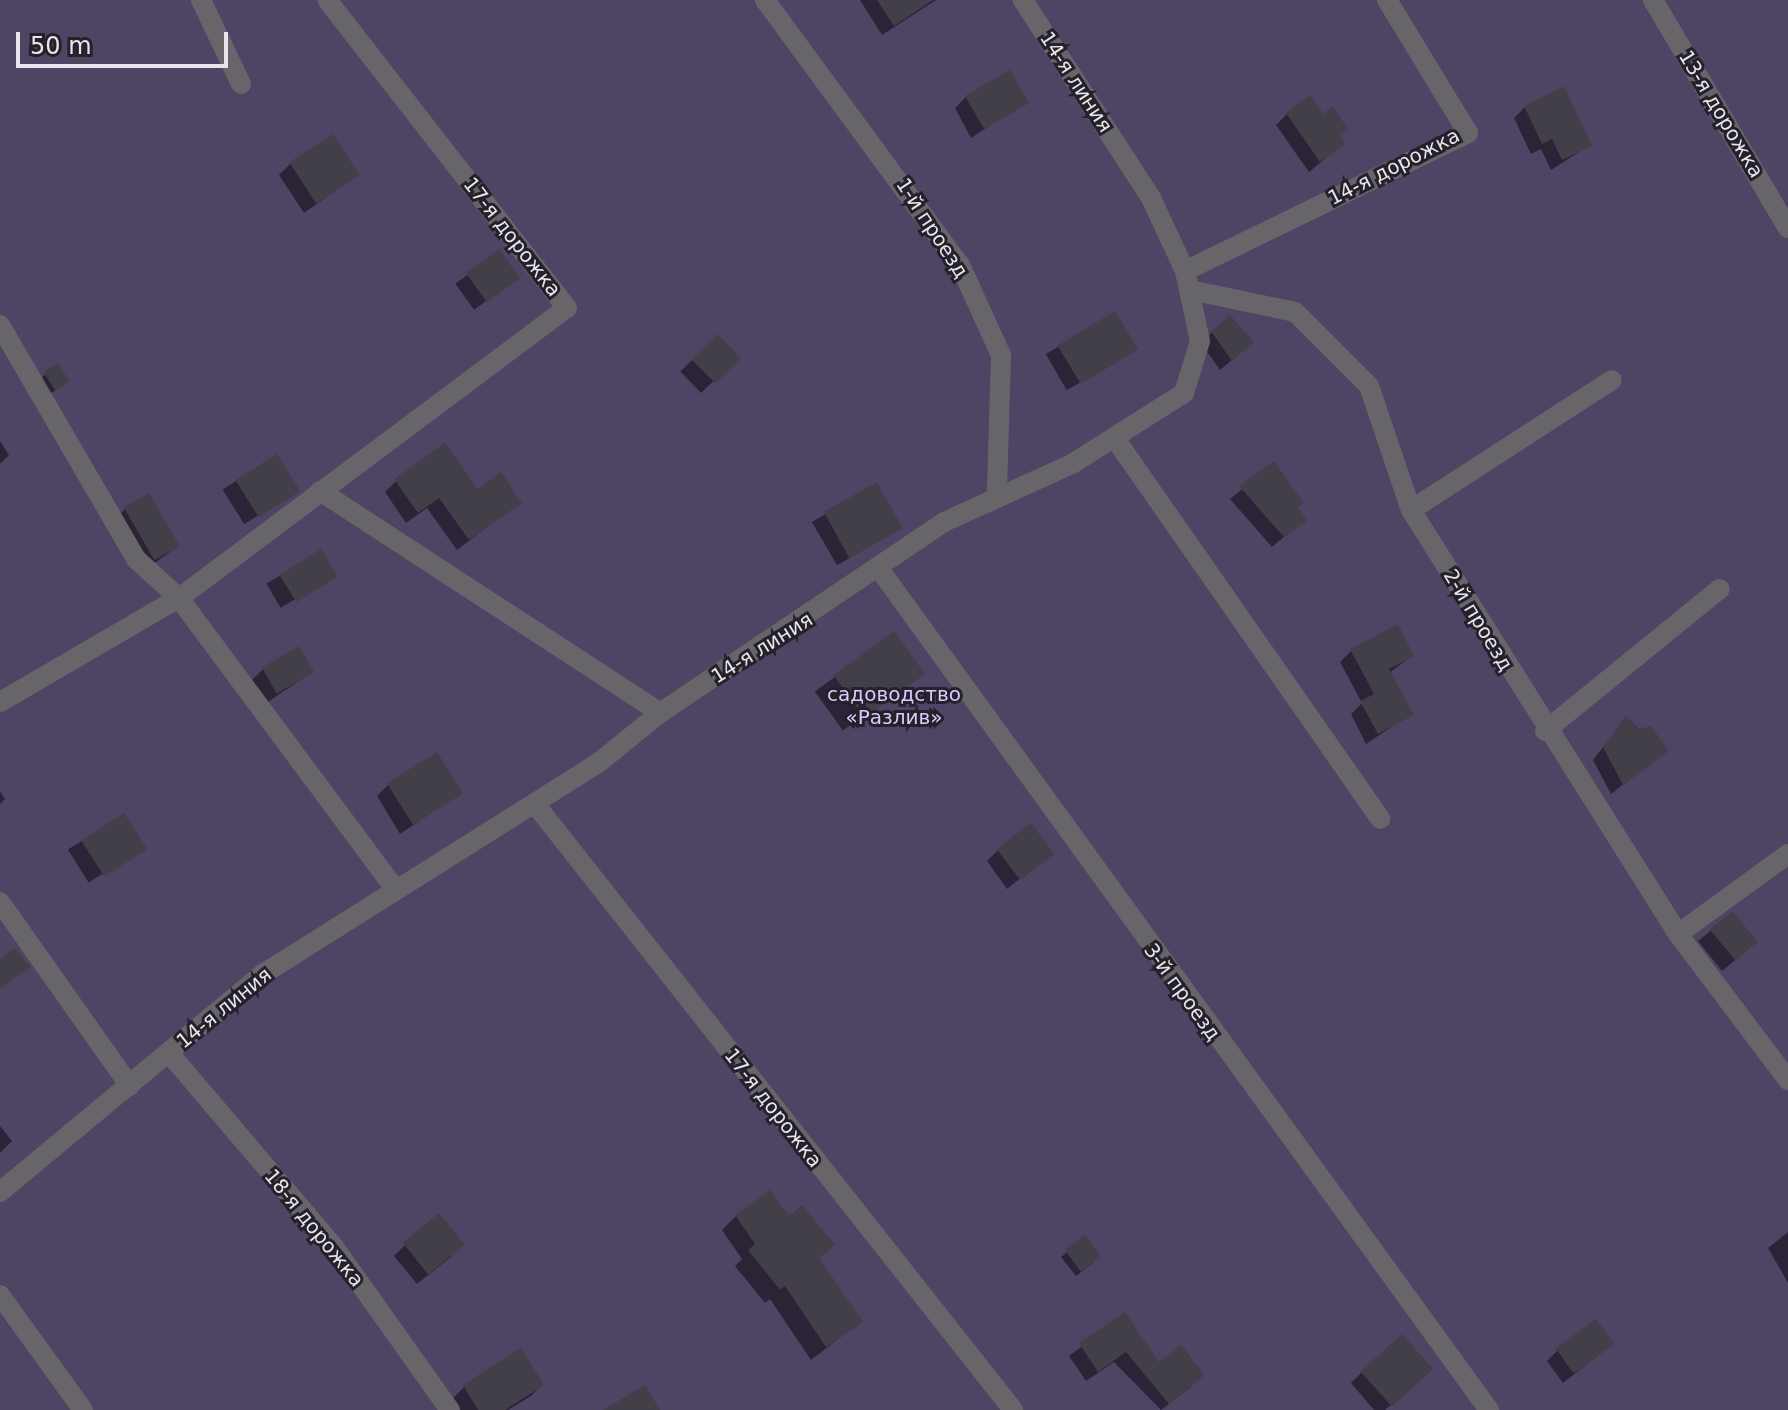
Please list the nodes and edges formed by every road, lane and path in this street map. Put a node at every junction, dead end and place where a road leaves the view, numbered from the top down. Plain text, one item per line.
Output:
1 (201, 0) edge
2 (327, 0) edge
3 (765, 0) edge
4 (1023, 0) edge
5 (1387, 0) edge
6 (1653, 0) edge
7 (241, 84) dead end
8 (1788, 228) edge
9 (1188, 281) junction
10 (0, 325) edge
11 (1612, 380) dead end
12 (1116, 440) junction
13 (320, 491) junction
14 (997, 493) junction
15 (1411, 510) junction
16 (880, 570) junction
17 (1720, 589) dead end
18 (179, 598) junction
19 (0, 702) edge
20 (660, 713) junction
21 (1545, 731) junction
22 (535, 804) junction
23 (1380, 819) dead end
24 (1788, 854) edge
25 (394, 888) junction
26 (0, 902) edge
27 (1678, 934) junction
28 (169, 1053) junction
29 (1788, 1080) edge
30 (130, 1086) junction
31 (0, 1192) edge
32 (0, 1295) edge
33 (83, 1410) edge
34 (450, 1410) edge
35 (1013, 1410) edge
36 (1489, 1410) edge

1 - 7 street
2 - 13 street, 17-я дорожка
3 - 14 street, 1-й проезд
4 - 9 street, 14-я линия
5 - 9 street, 14-я дорожка
6 - 8 street, 13-я дорожка
9 - 12 street, 14-я линия
9 - 15 street, 2-й проезд
10 - 18 street
11 - 15 street
12 - 14 street, 14-я линия
12 - 23 street
13 - 18 street, 17-я дорожка
13 - 20 street
14 - 16 street, 14-я линия
15 - 21 street, 2-й проезд
16 - 20 street, 14-я линия
16 - 36 street, 3-й проезд
17 - 21 street
18 - 19 street, 17-я дорожка
18 - 25 street
20 - 22 street, 14-я линия
21 - 27 street, 2-й проезд
22 - 25 street, 14-я линия
22 - 35 street, 17-я дорожка
24 - 27 street
25 - 28 street, 14-я линия
26 - 30 street
27 - 29 street, 2-й проезд
28 - 30 street, 14-я линия
28 - 34 street, 18-я дорожка
30 - 31 street, 14-я линия
32 - 33 street

